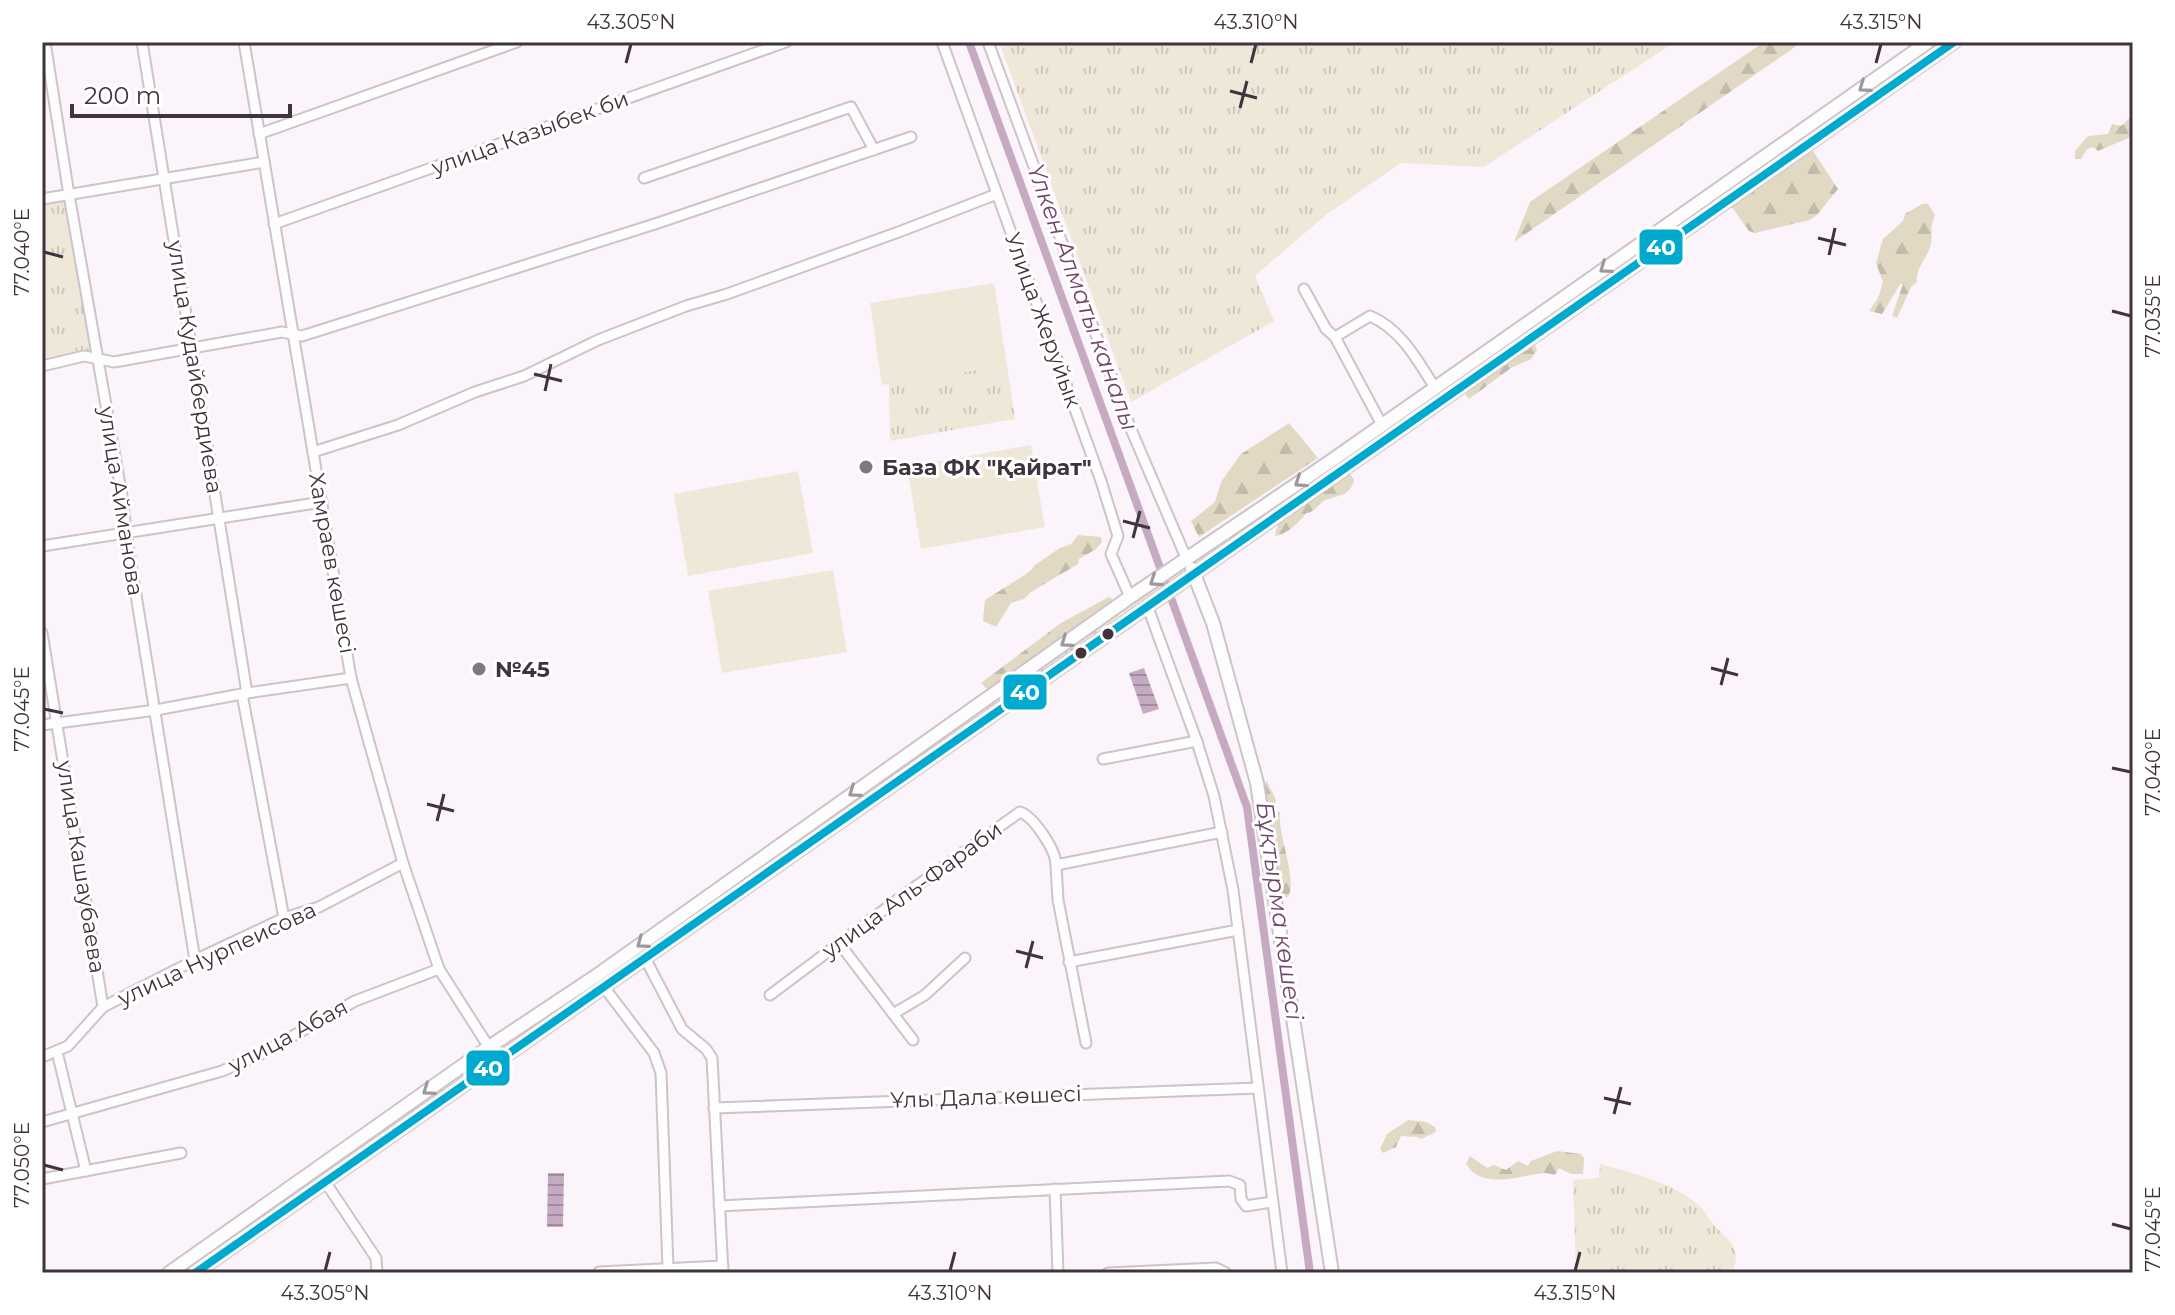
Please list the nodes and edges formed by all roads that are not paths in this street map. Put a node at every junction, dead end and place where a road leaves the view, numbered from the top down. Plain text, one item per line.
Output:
1 (45, 42) edge
2 (142, 42) edge
3 (244, 42) edge
4 (517, 42) edge
5 (786, 42) edge
6 (942, 42) edge
7 (988, 42) edge
8 (1928, 42) edge
9 (1954, 42) edge
10 (756, 47) edge
11 (259, 134) junction
12 (911, 137) dead end
13 (874, 150) junction
14 (264, 162) junction
15 (644, 178) dead end
16 (165, 180) junction
17 (997, 194) junction
18 (69, 195) junction
19 (42, 199) edge
20 (274, 224) junction
21 (1304, 289) dead end
22 (292, 334) junction
23 (1335, 337) junction
24 (192, 350) junction
25 (1495, 354) junction
26 (97, 359) junction
27 (42, 366) edge
28 (1435, 388) junction
29 (1382, 425) junction
30 (313, 452) junction
31 (1334, 466) junction
32 (322, 502) junction
33 (220, 519) junction
34 (126, 533) junction
35 (42, 546) edge
36 (1183, 562) junction
37 (1194, 574) junction
38 (1130, 597) junction
39 (1150, 602) junction
40 (42, 633) edge
41 (351, 678) junction
42 (245, 693) junction
43 (156, 710) junction
44 (58, 722) junction
45 (42, 725) edge
46 (1197, 741) junction
47 (1103, 759) dead end
48 (1222, 832) junction
49 (403, 863) junction
50 (1056, 865) junction
51 (689, 909) junction
52 (284, 918) junction
53 (697, 921) junction
54 (1238, 930) junction
55 (839, 943) junction
56 (645, 958) junction
57 (965, 958) dead end
58 (195, 960) junction
59 (1069, 962) junction
60 (439, 969) junction
61 (596, 976) junction
62 (604, 987) junction
63 (770, 995) dead end
64 (103, 1007) junction
65 (893, 1014) junction
66 (913, 1040) dead end
67 (1086, 1043) dead end
68 (489, 1047) junction
69 (57, 1052) junction
70 (42, 1057) edge
71 (497, 1060) junction
72 (1258, 1088) junction
73 (714, 1108) junction
74 (74, 1112) junction
75 (42, 1122) edge
76 (181, 1153) dead end
77 (86, 1171) junction
78 (42, 1179) edge
79 (324, 1180) junction
80 (1055, 1189) junction
81 (1272, 1202) junction
82 (719, 1206) junction
83 (668, 1268) junction
84 (723, 1269) edge
85 (599, 1272) edge
86 (169, 1273) edge
87 (195, 1273) edge
88 (377, 1273) edge
89 (1058, 1273) edge
90 (1108, 1273) edge
91 (1226, 1273) edge
92 (1282, 1273) edge
93 (1332, 1273) edge

1 - 18 street, улица Айманова
2 - 16 street, улица Кудайбердиева
3 - 11 street, Хамраев көшесі
4 - 11 street
5 - 10 street, улица Казыбек би
6 - 17 street, Улица Жеруйык
7 - 36 street
8 -> 25 main road
9 - 25 main road
10 - 20 street, улица Казыбек би
11 - 14 street, Хамраев көшесі
12 - 13 street
13 - 15 street
13 - 22 street
14 - 16 street
14 - 20 street, Хамраев көшесі
16 - 18 street
16 - 24 street, улица Кудайбердиева
17 - 30 street
17 - 38 street, Улица Жеруйык
18 - 19 street
18 - 26 street, улица Айманова
20 - 22 street, Хамраев көшесі
21 - 23 street
22 - 24 street
22 - 30 street, Хамраев көшесі
23 - 28 street
23 - 29 street
24 - 26 street
24 - 33 street, улица Кудайбердиева
25 - 28 main road
25 - 31 main road
26 - 27 street
26 - 34 street, улица Айманова
28 - 29 main road
29 - 31 main road
30 - 32 street, Хамраев көшесі
31 -> 36 main road
31 - 37 main road
32 - 33 street
32 - 41 street, Хамраев көшесі
33 - 34 street
33 - 42 street, улица Кудайбердиева
34 - 35 street
34 - 43 street, улица Айманова
36 - 37 main road
36 -> 38 main road
37 - 39 main road
37 - 93 main road
38 -> 51 main road
39 - 46 street
39 - 53 main road
40 - 44 street, улица Кашаубаева
41 - 42 street
41 - 49 street, Хамраев көшесі
42 - 43 street
42 - 52 street, улица Кудайбердиева
43 - 44 street
43 - 58 street, улица Айманова
44 - 45 street
44 - 64 street, улица Кашаубаева
46 - 47 street
46 - 48 street
48 - 50 street
48 - 54 street
49 - 52 street, улица Нурпеисова
49 - 60 street, Хамраев көшесі
50 - 55 street, улица Аль-Фараби
50 - 59 street
51 - 53 main road
51 -> 61 main road
52 - 58 street, улица Нурпеисова
53 - 56 main road
54 - 59 street
54 - 72 street
55 - 63 street, улица Аль-Фараби
55 - 65 street
56 - 62 main road
56 - 73 street
57 - 65 street
58 - 64 street, улица Нурпеисова
59 - 67 street
60 - 68 street, Хамраев көшесі
60 - 74 street, улица Абая
61 - 62 main road
61 - 68 main road
62 - 71 main road
62 - 83 street
64 - 69 street, улица Нурпеисова
65 - 66 street
68 - 71 street, Хамраев көшесі
68 -> 86 main road
69 - 70 street, улица Нурпеисова
69 - 74 street
71 - 79 main road
72 - 73 street, Ұлы Дала көшесі
72 - 81 street
73 - 82 street
74 - 75 street, улица Абая
74 - 77 street
76 - 77 street
77 - 78 street
79 - 87 main road
79 - 88 street
80 - 81 street
80 - 82 street
80 - 89 street
81 - 92 street
82 - 84 street
83 - 84 street
83 - 85 street
90 - 91 street

